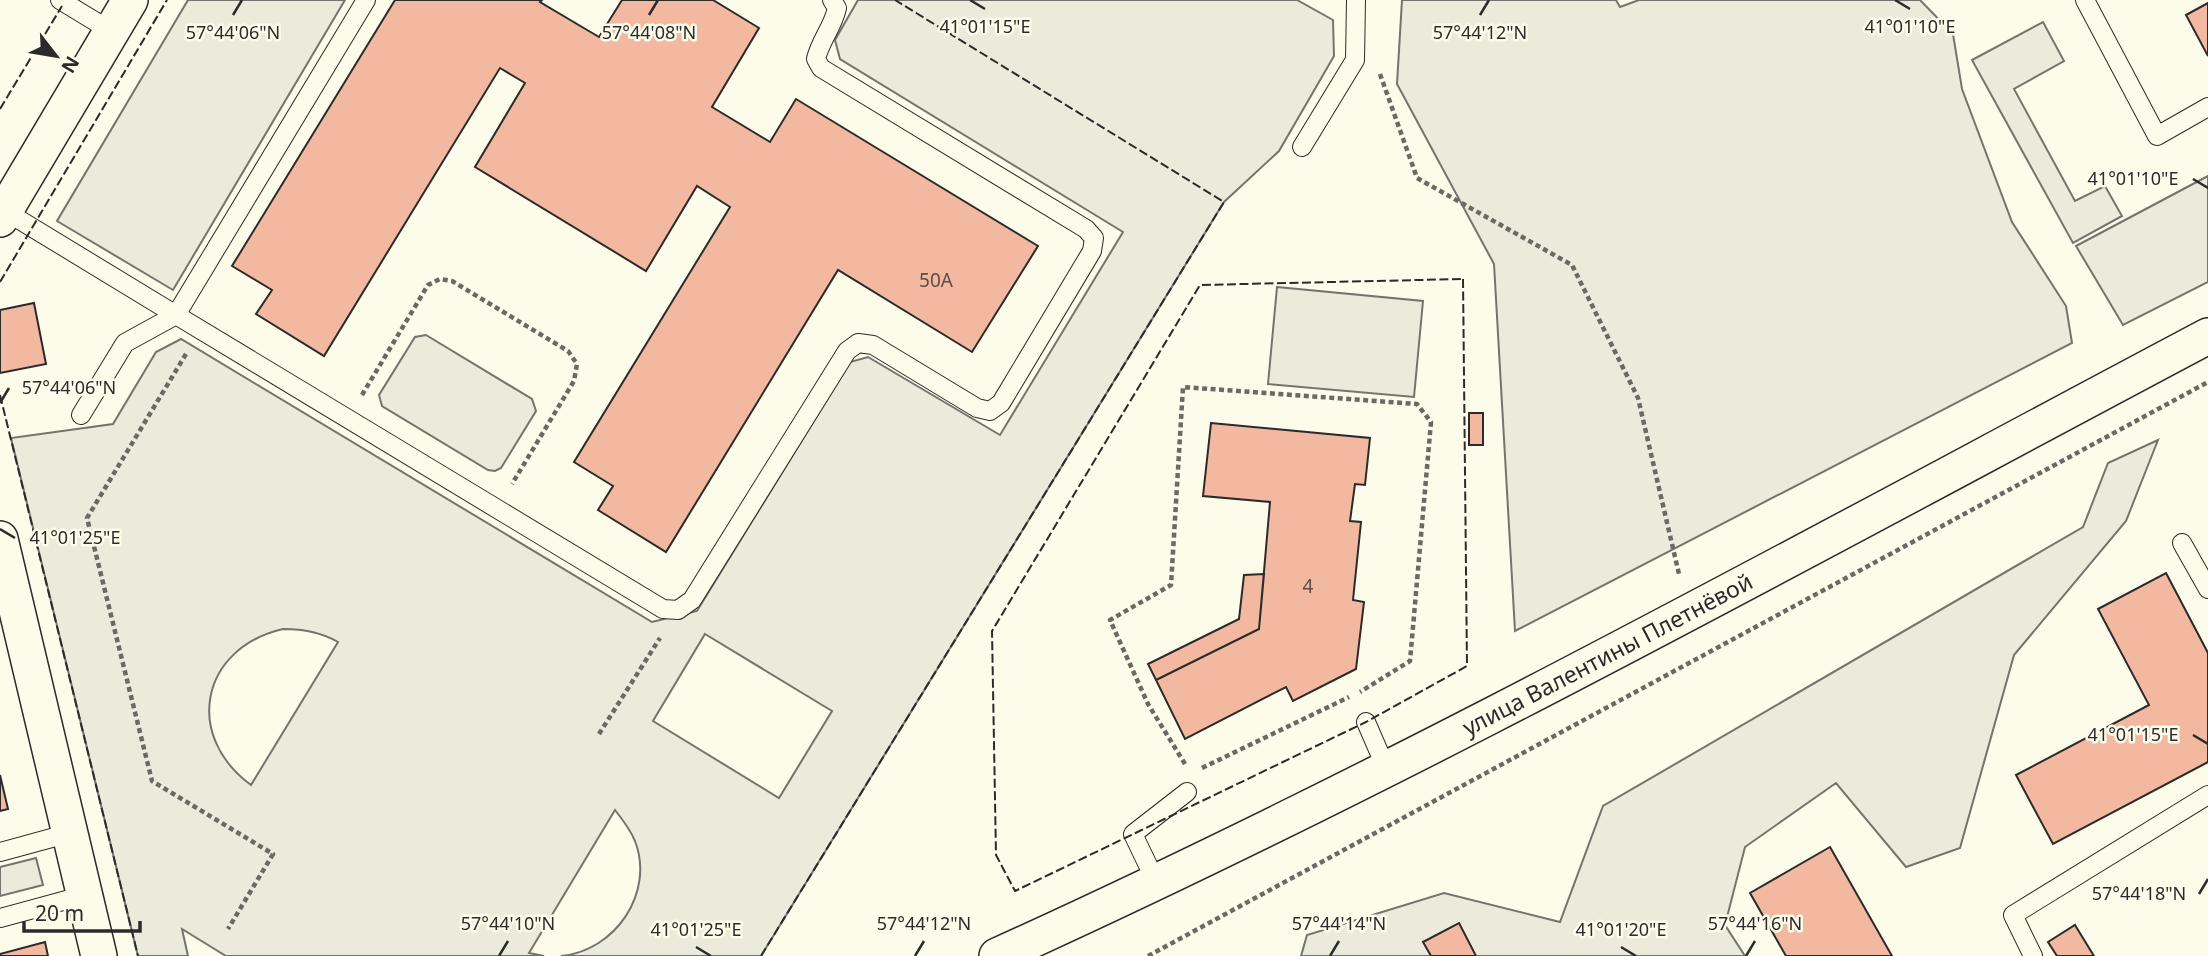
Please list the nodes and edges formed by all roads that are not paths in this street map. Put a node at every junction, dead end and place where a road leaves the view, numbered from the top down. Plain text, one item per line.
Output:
1 (60, 0) edge
2 (130, 0) edge
3 (366, 0) edge
4 (832, 0) edge
5 (2085, 0) edge
6 (1351, 3) edge
7 (111, 31) junction
8 (2208, 107) edge
9 (1302, 147) dead end
10 (2, 215) edge
11 (176, 314) junction
12 (2208, 336) edge
13 (81, 415) dead end
14 (0, 539) edge
15 (2182, 543) dead end
16 (2208, 589) edge
17 (1366, 722) dead end
18 (1386, 768) junction
19 (1187, 792) dead end
20 (2208, 795) edge
21 (70, 833) junction
22 (0, 852) edge
23 (1157, 884) junction
24 (85, 895) junction
25 (0, 918) edge
26 (99, 956) edge
27 (997, 956) edge
28 (2033, 956) edge

1 - 7 lane
2 - 7 street
3 - 11 lane
4 - 11 lane
5 - 8 lane
6 - 9 lane
7 - 10 street
10 - 11 lane
11 - 13 lane
12 - 18 street, улица Валентины Плетнёвой
14 - 21 street
15 - 16 lane
17 - 18 lane
18 - 23 street, улица Валентины Плетнёвой
19 - 23 lane
20 - 28 lane
21 - 22 lane
21 - 24 street
23 - 27 street, улица Валентины Плетнёвой
24 - 25 lane
24 - 26 street

